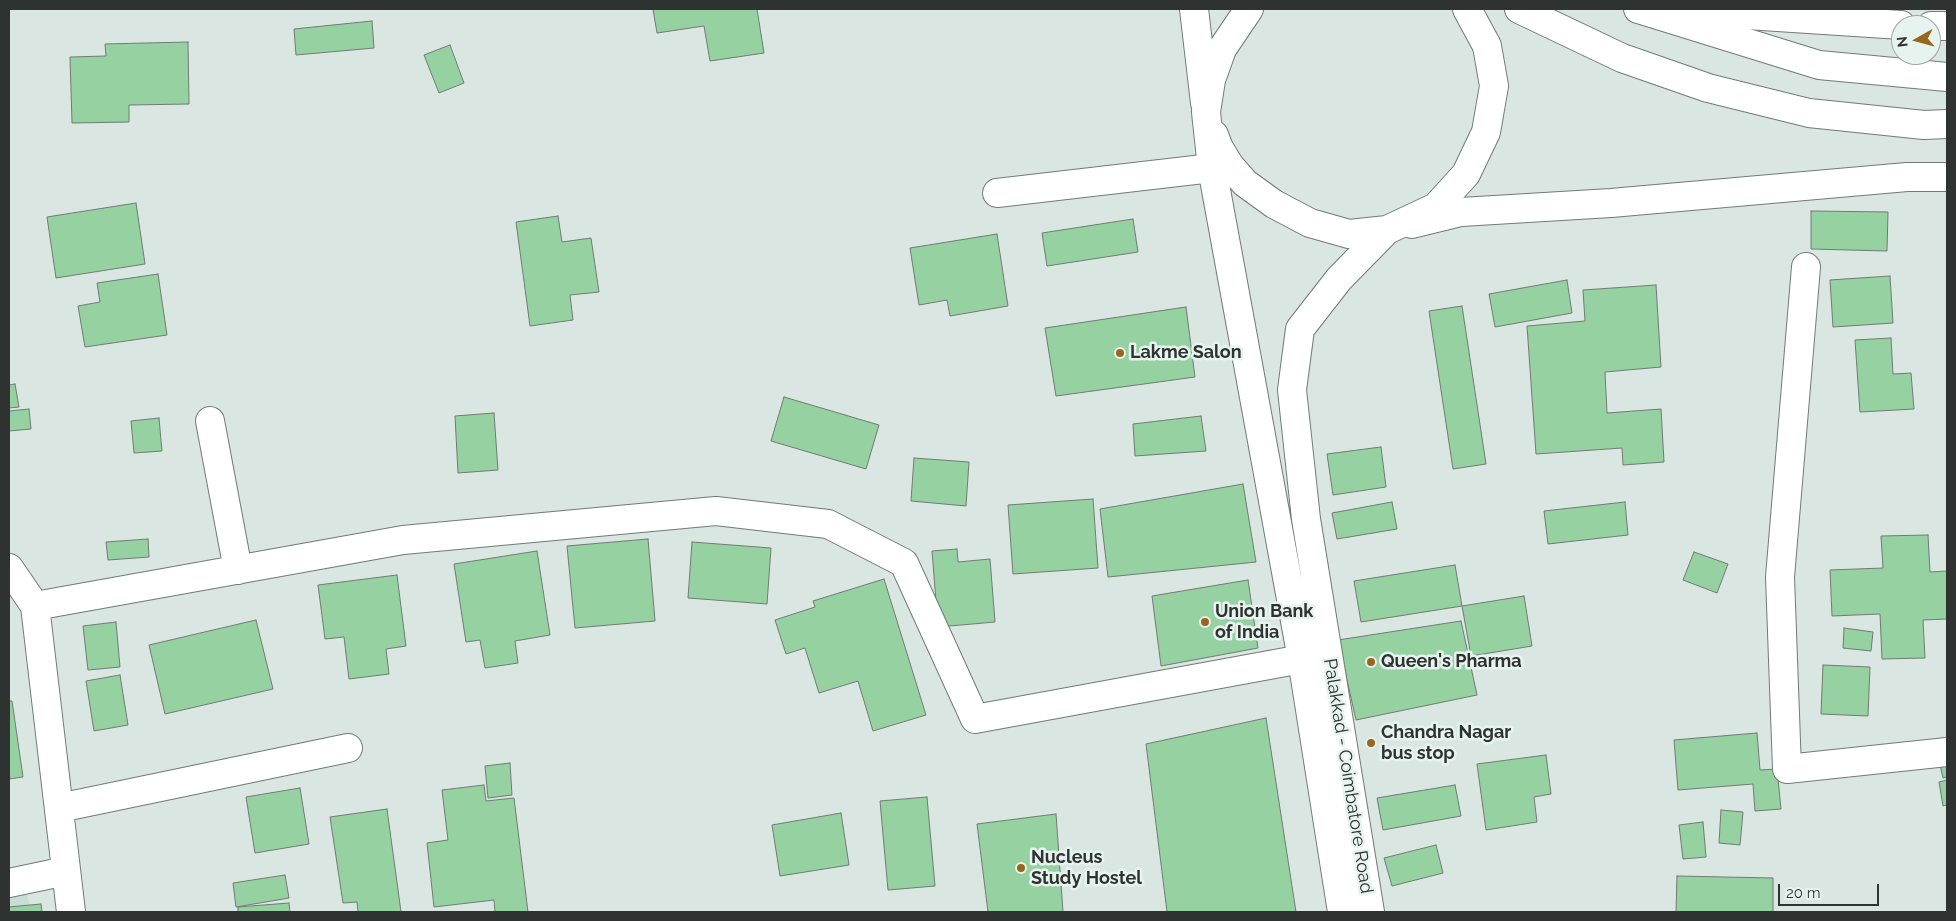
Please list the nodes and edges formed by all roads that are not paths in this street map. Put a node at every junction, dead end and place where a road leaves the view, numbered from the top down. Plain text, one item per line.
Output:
1 (1194, 9) edge
2 (1249, 9) edge
3 (1467, 9) edge
4 (1519, 9) edge
5 (1638, 9) edge
6 (1648, 9) edge
7 (1891, 24) edge
8 (1947, 77) edge
9 (1206, 112) junction
10 (1947, 124) edge
11 (1212, 168) junction
12 (1947, 177) edge
13 (997, 193) dead end
14 (1387, 230) junction
15 (1806, 267) dead end
16 (210, 421) dead end
17 (9, 568) edge
18 (238, 570) junction
19 (35, 606) junction
20 (1302, 659) junction
21 (348, 748) dead end
22 (1947, 752) edge
23 (59, 808) junction
24 (66, 871) junction
25 (9, 883) edge
26 (71, 912) edge
27 (1342, 912) edge
28 (1370, 912) edge

1 - 9 main road
2 - 9 main road
3 - 14 main road
4 - 10 main road
5 - 8 main road
6 - 7 main road
9 - 11 main road, Palakkad - Coimbatore Road
9 - 14 main road
11 - 13 main road
11 - 20 main road, Palakkad - Coimbatore Road
12 - 14 main road
14 - 28 main road, Palakkad - Coimbatore Road
15 - 22 main road
16 - 18 main road
17 - 19 main road
18 - 19 main road
18 - 20 main road
19 - 23 main road
20 - 27 main road, Palakkad - Coimbatore Road
21 - 23 main road
23 - 24 main road
24 - 25 main road
24 - 26 main road

